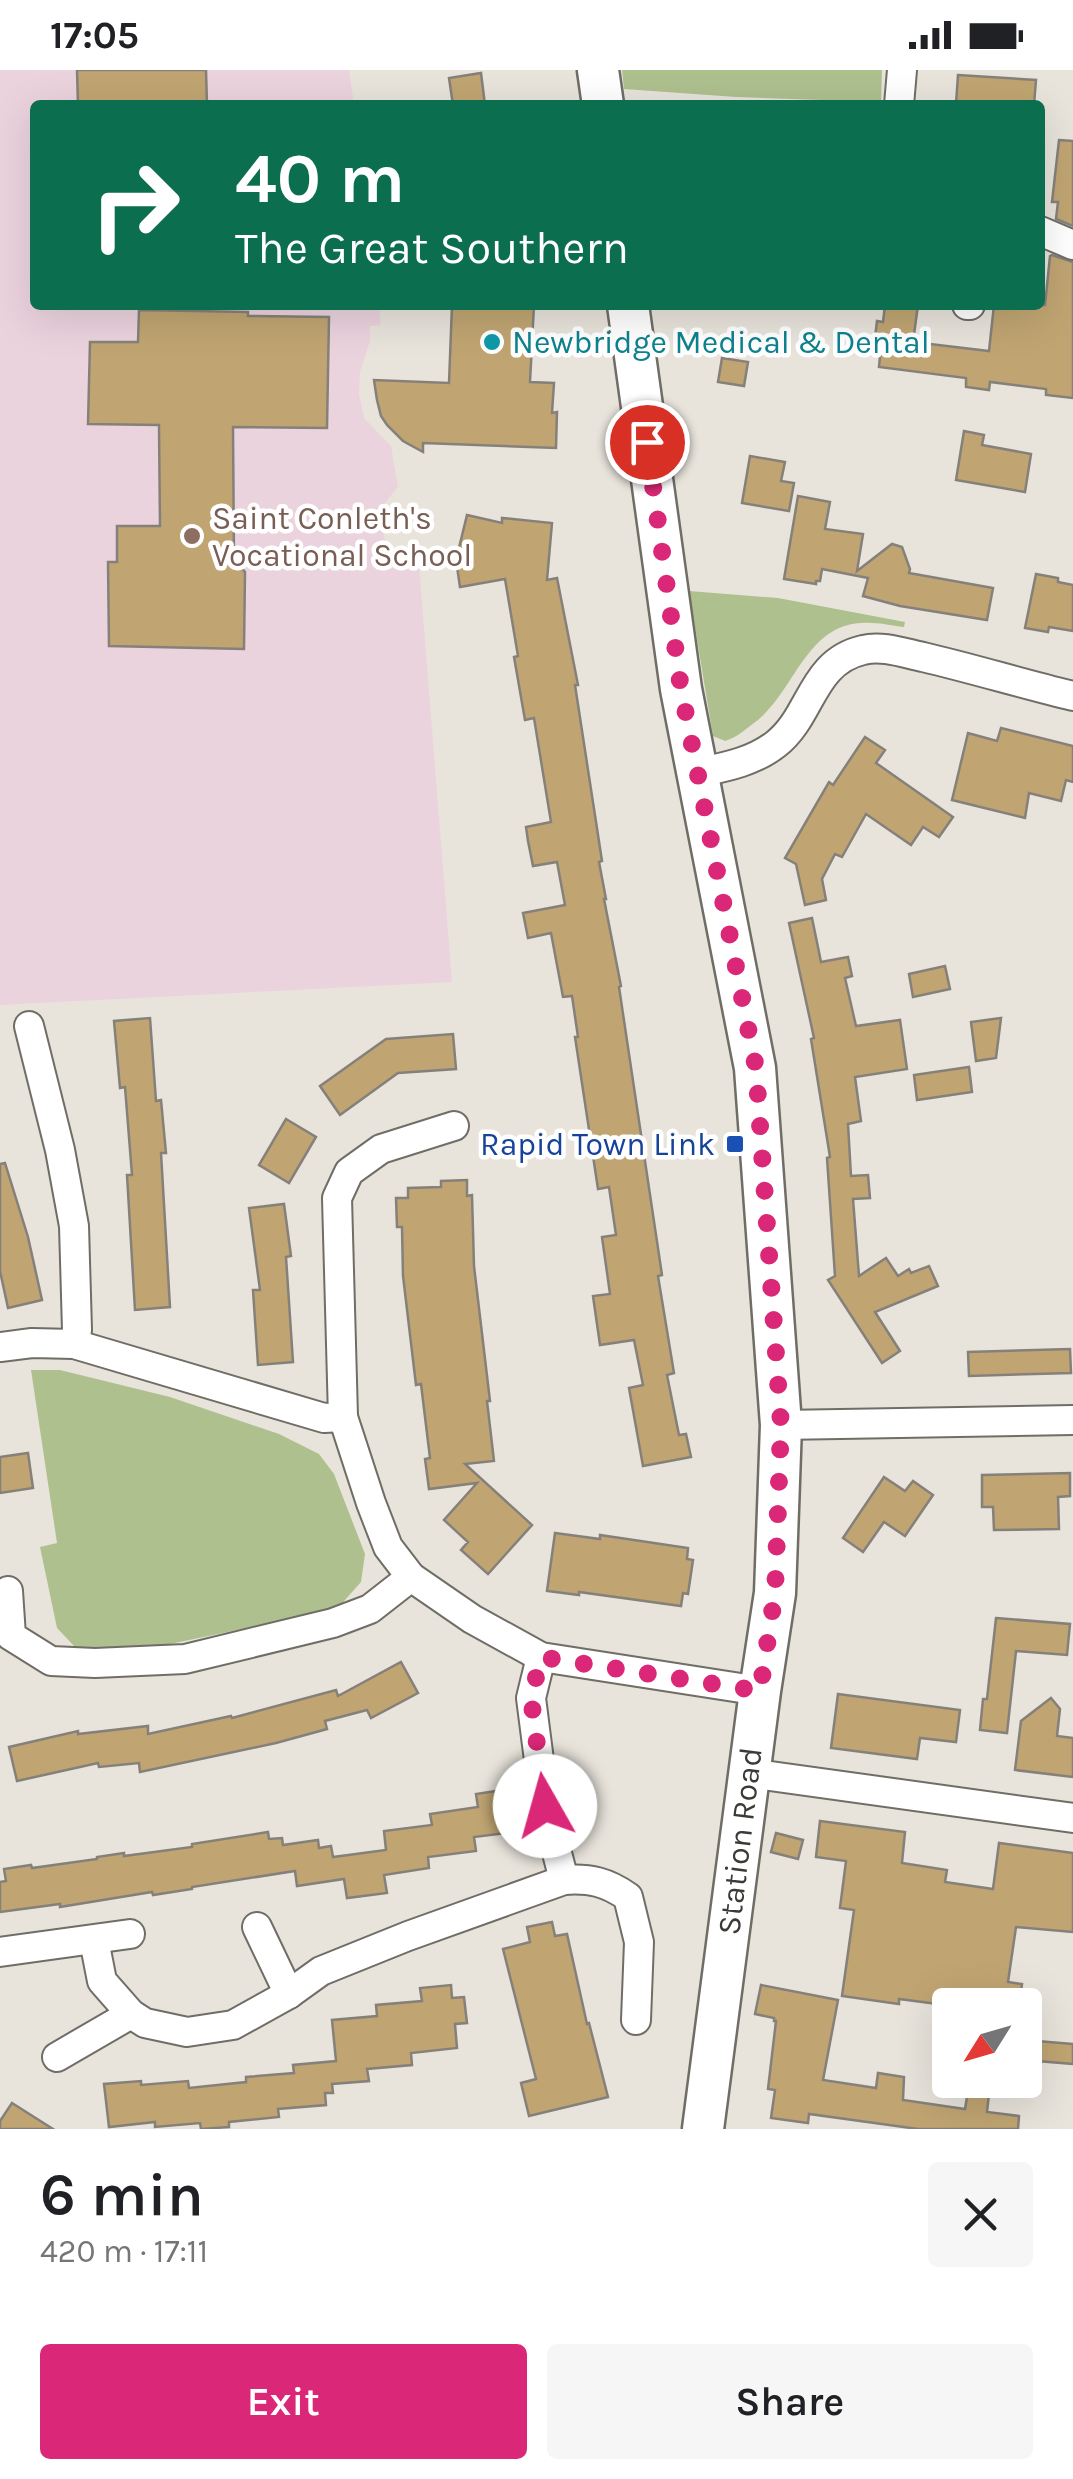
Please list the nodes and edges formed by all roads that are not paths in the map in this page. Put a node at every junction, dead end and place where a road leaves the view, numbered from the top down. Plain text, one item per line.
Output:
1 (598, 70) edge
2 (902, 70) edge
3 (601, 100) edge
4 (900, 100) edge
5 (1045, 233) edge
6 (1073, 245) edge
7 (629, 310) edge
8 (1073, 696) edge
9 (698, 773) junction
10 (30, 1026) dead end
11 (454, 1126) dead end
12 (74, 1344) junction
13 (0, 1347) edge
14 (344, 1417) junction
15 (1073, 1420) edge
16 (781, 1425) junction
17 (411, 1577) junction
18 (8, 1591) dead end
19 (541, 1657) junction
20 (760, 1691) junction
21 (750, 1772) junction
22 (1073, 1818) edge
23 (564, 1880) junction
24 (258, 1926) dead end
25 (130, 1934) dead end
26 (94, 1940) junction
27 (0, 1952) edge
28 (289, 1994) junction
29 (130, 2014) junction
30 (636, 2020) dead end
31 (57, 2057) dead end
32 (703, 2129) edge

1 - 3 main road
2 - 4 street
5 - 6 street
7 - 9 main road, Station Road
8 - 9 street
9 - 16 main road, Station Road
10 - 12 street
11 - 14 street
12 - 13 street
12 - 14 street
14 - 17 street
15 - 16 street
16 - 20 main road, Station Road
17 - 18 street
17 - 19 street
19 - 20 street
19 - 23 street
20 - 21 main road, Station Road
21 - 22 street
21 - 32 main road, Station Road
23 - 28 street
23 - 30 street
24 - 28 street
25 - 26 street
26 - 27 street
26 - 29 street
28 - 29 street
29 - 31 street

